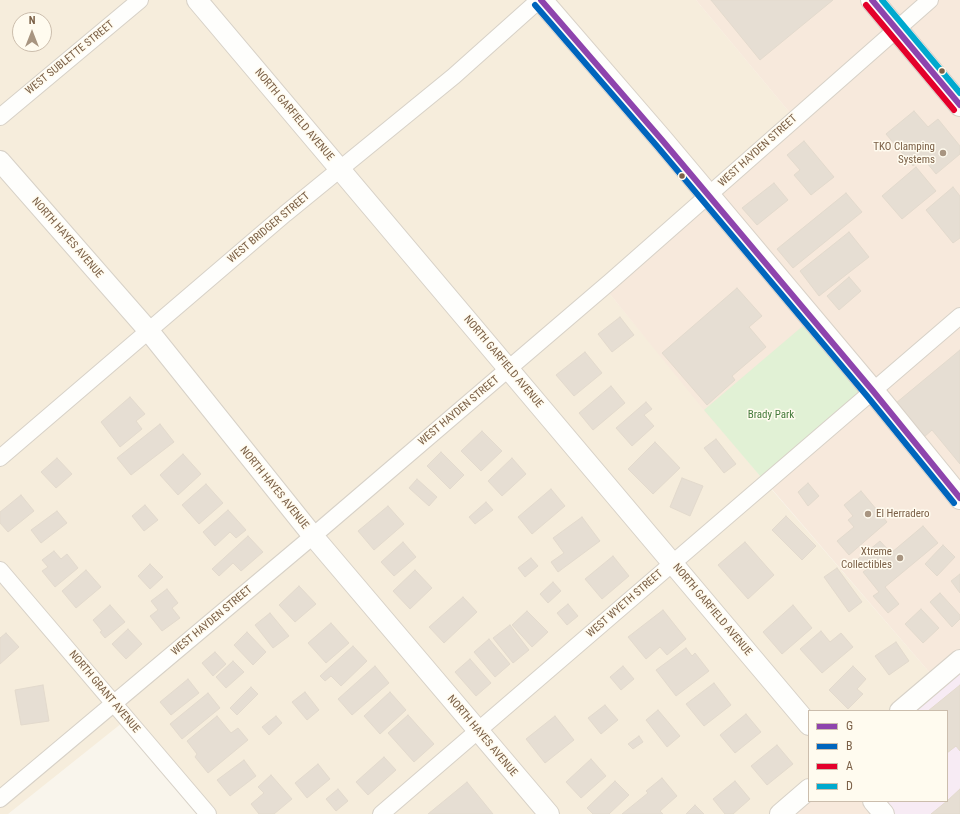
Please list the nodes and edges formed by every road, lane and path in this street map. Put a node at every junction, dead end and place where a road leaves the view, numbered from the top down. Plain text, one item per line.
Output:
1 (140, 0) edge
2 (197, 0) edge
3 (540, 0) edge
4 (872, 0) edge
5 (930, 0) edge
6 (896, 29) junction
7 (960, 105) edge
8 (0, 117) edge
9 (0, 161) edge
10 (340, 169) junction
11 (709, 195) junction
12 (960, 316) edge
13 (148, 330) junction
14 (508, 369) junction
15 (873, 391) junction
16 (0, 458) edge
17 (960, 498) edge
18 (313, 536) junction
19 (673, 563) junction
20 (0, 570) edge
21 (960, 660) edge
22 (113, 703) junction
23 (901, 710) edge
24 (808, 724) edge
25 (478, 731) junction
26 (808, 790) edge
27 (0, 799) edge
28 (874, 802) edge
29 (208, 814) edge
30 (381, 814) edge
31 (549, 814) edge
32 (780, 814) edge
33 (884, 814) edge

1 - 8 street, WEST SUBLETTE STREET
2 - 10 street, NORTH GARFIELD AVENUE
3 - 10 street, WEST BRIDGER STREET
3 - 11 main road
4 - 6 main road
5 - 6 street, WEST HAYDEN STREET
6 - 7 main road
6 - 11 street, WEST HAYDEN STREET
9 - 13 street, NORTH HAYES AVENUE
10 - 13 street, WEST BRIDGER STREET
10 - 14 street, NORTH GARFIELD AVENUE
11 - 14 street, WEST HAYDEN STREET
11 - 15 main road
12 - 15 street, WEST WYETH STREET
13 - 16 street, WEST BRIDGER STREET
13 - 18 street, NORTH HAYES AVENUE
14 - 18 street, WEST HAYDEN STREET
14 - 19 street, NORTH GARFIELD AVENUE
15 - 17 main road
15 - 19 street, WEST WYETH STREET
18 - 22 street, WEST HAYDEN STREET
18 - 25 street, NORTH HAYES AVENUE
19 - 24 street, NORTH GARFIELD AVENUE
19 - 25 street, WEST WYETH STREET
20 - 22 street, NORTH GRANT AVENUE
21 - 23 street
22 - 27 street, WEST HAYDEN STREET
22 - 29 street, NORTH GRANT AVENUE
25 - 30 street, WEST WYETH STREET
25 - 31 street, NORTH HAYES AVENUE
26 - 32 street
28 - 33 street

